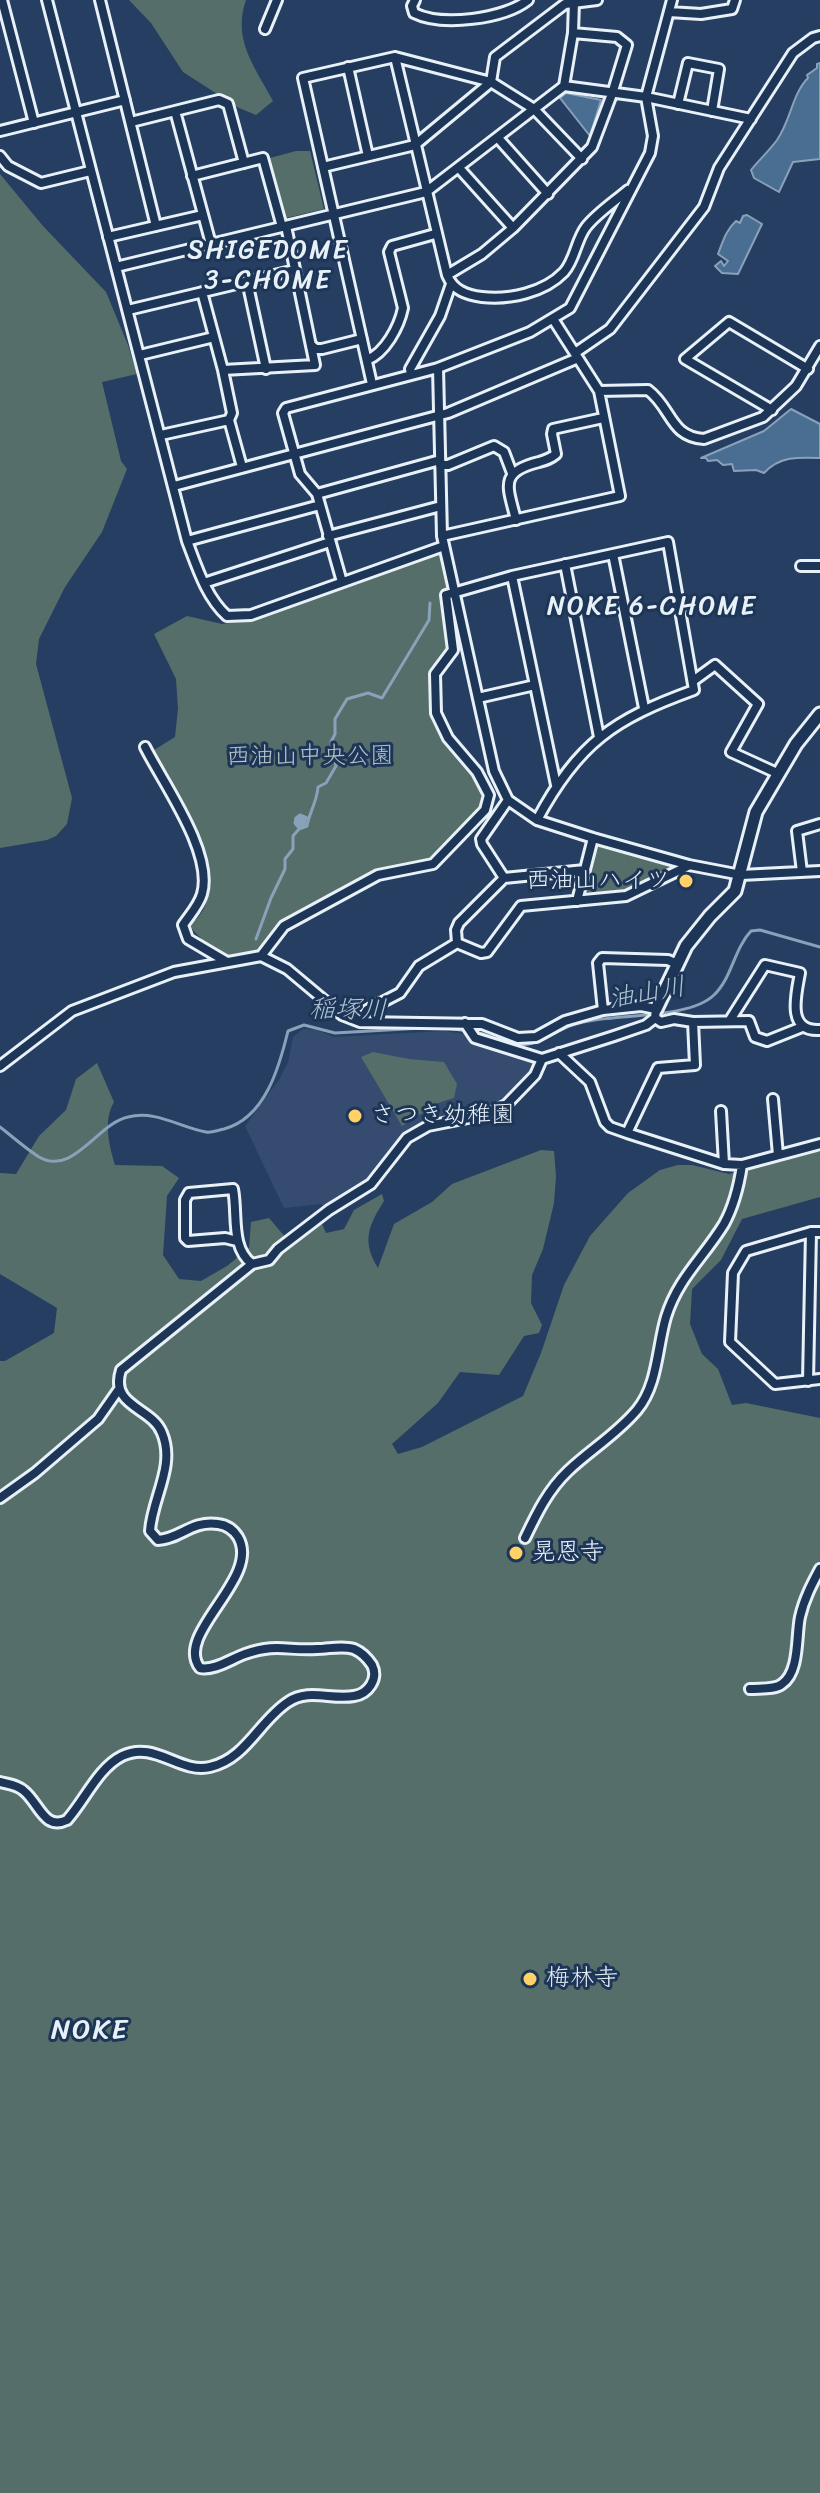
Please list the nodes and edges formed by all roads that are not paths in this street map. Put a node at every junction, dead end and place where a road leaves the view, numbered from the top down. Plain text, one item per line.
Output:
1 (2, 0) edge
2 (47, 0) edge
3 (100, 0) edge
4 (277, 0) edge
5 (415, 0) edge
6 (513, 0) edge
7 (528, 0) edge
8 (597, 0) edge
9 (672, 0) edge
10 (735, 0) edge
11 (574, 2) junction
12 (515, 10) junction
13 (669, 12) junction
14 (265, 29) dead end
15 (5, 30) edge
16 (573, 33) junction
17 (820, 36) edge
18 (395, 57) junction
19 (348, 67) junction
20 (491, 82) junction
21 (564, 86) junction
22 (612, 94) junction
23 (646, 97) junction
24 (125, 100) junction
25 (678, 104) junction
26 (534, 109) junction
27 (175, 111) junction
28 (712, 111) junction
29 (76, 112) junction
30 (751, 119) junction
31 (131, 122) junction
32 (34, 123) junction
33 (0, 131) edge
34 (498, 138) junction
35 (415, 145) junction
36 (0, 156) edge
37 (368, 156) junction
38 (582, 159) junction
39 (244, 163) junction
40 (323, 167) junction
41 (459, 168) junction
42 (90, 171) junction
43 (192, 176) junction
44 (632, 186) junction
45 (426, 192) junction
46 (548, 194) junction
47 (334, 214) junction
48 (203, 215) junction
49 (156, 226) junction
50 (284, 227) junction
51 (513, 228) junction
52 (435, 234) junction
53 (108, 237) junction
54 (211, 244) junction
55 (116, 267) junction
56 (295, 270) junction
57 (449, 280) junction
58 (247, 281) junction
59 (202, 292) junction
60 (128, 310) junction
61 (553, 319) junction
62 (214, 337) junction
63 (362, 339) junction
64 (311, 345) junction
65 (820, 346) edge
66 (140, 355) junction
67 (577, 356) junction
68 (367, 360) junction
69 (438, 368) junction
70 (266, 369) junction
71 (808, 369) junction
72 (223, 370) junction
73 (411, 374) junction
74 (372, 384) junction
75 (599, 391) junction
76 (772, 410) junction
77 (439, 414) junction
78 (603, 418) junction
79 (229, 420) junction
80 (161, 435) junction
81 (292, 453) junction
82 (440, 463) junction
83 (242, 467) junction
84 (512, 473) junction
85 (174, 486) junction
86 (317, 494) junction
87 (320, 505) junction
88 (441, 506) junction
89 (516, 520) junction
90 (442, 536) junction
91 (329, 539) junction
92 (187, 541) junction
93 (444, 546) junction
94 (613, 554) junction
95 (565, 564) junction
96 (801, 566) dead end
97 (820, 566) edge
98 (512, 576) junction
99 (342, 582) junction
100 (204, 583) junction
101 (453, 591) junction
102 (693, 681) junction
103 (535, 685) junction
104 (478, 698) junction
105 (644, 708) junction
106 (820, 714) edge
107 (599, 737) junction
108 (145, 747) dead end
109 (779, 774) junction
110 (556, 785) junction
111 (508, 800) junction
112 (537, 820) junction
113 (820, 824) edge
114 (593, 838) junction
115 (689, 865) junction
116 (585, 870) junction
117 (820, 871) edge
118 (802, 872) junction
119 (741, 875) junction
120 (504, 878) junction
121 (577, 901) junction
122 (457, 943) junction
123 (261, 956) junction
124 (227, 963) junction
125 (677, 964) junction
126 (603, 1010) junction
127 (656, 1014) junction
128 (730, 1020) junction
129 (360, 1022) junction
130 (693, 1022) junction
131 (465, 1023) junction
132 (802, 1027) junction
133 (820, 1030) edge
134 (559, 1053) junction
135 (542, 1059) junction
136 (0, 1066) edge
137 (773, 1099) dead end
138 (721, 1111) dead end
139 (627, 1133) junction
140 (820, 1144) edge
141 (778, 1155) junction
142 (724, 1164) junction
143 (742, 1165) junction
144 (816, 1232) edge
145 (237, 1241) junction
146 (252, 1264) junction
147 (820, 1379) edge
148 (808, 1381) junction
149 (119, 1389) junction
150 (0, 1498) edge
151 (525, 1538) dead end
152 (820, 1569) edge
153 (750, 1689) dead end
154 (0, 1782) edge

1 - 15 street
2 - 29 street
3 - 24 street
4 - 14 street
5 - 12 street
6 - 12 street
7 - 12 street
8 - 11 street
9 - 13 street
10 - 13 street
11 - 16 street
11 - 20 street
13 - 23 street
15 - 32 street
16 - 21 street
16 - 22 street
17 - 30 street
18 - 19 street
18 - 20 street
18 - 35 street
19 - 37 street
19 - 40 street
20 - 26 street
20 - 35 street
21 - 22 street
21 - 26 street
22 - 23 street
22 - 38 street
23 - 25 street
23 - 44 street
24 - 29 street
24 - 31 street
25 - 28 street
25 - 28 street
26 - 34 street
26 - 38 street
27 - 31 street
27 - 39 street
27 - 43 street
28 - 30 street
29 - 32 street
29 - 42 street
30 - 67 street
31 - 49 street
32 - 33 street
34 - 41 street
34 - 46 street
35 - 37 street
35 - 45 street
36 - 42 street
37 - 40 street
38 - 46 street
39 - 43 street
39 - 50 street
40 - 47 street
41 - 45 street
41 - 51 street
42 - 53 street
43 - 48 street
44 - 57 street
44 - 61 street
45 - 47 street
45 - 52 street
46 - 51 street
47 - 50 street
47 - 63 street
48 - 49 street
48 - 54 street
49 - 53 street
50 - 54 street
50 - 56 street
51 - 57 street
52 - 57 street
52 - 68 street
53 - 55 street
54 - 55 street
55 - 60 street
56 - 58 street
56 - 64 street
57 - 73 street
58 - 59 street
58 - 70 street
59 - 60 street
59 - 62 street
60 - 66 street
61 - 67 street
61 - 69 street
62 - 66 street
62 - 72 street
63 - 64 street
63 - 68 street
64 - 70 street
65 - 71 street
66 - 80 street
67 - 75 street
67 - 77 street
68 - 74 street
69 - 73 street
69 - 77 street
70 - 72 street
71 - 76 street
71 - 76 street
72 - 79 street
73 - 74 street
74 - 81 street
75 - 76 street
75 - 78 street
77 - 81 street
77 - 82 street
78 - 84 street
78 - 89 street
79 - 80 street
79 - 83 street
80 - 85 street
81 - 83 street
81 - 86 street
82 - 84 street
82 - 86 street
82 - 88 street
83 - 85 street
84 - 89 street
85 - 92 street
86 - 87 street
87 - 91 street
87 - 92 street
88 - 90 street
88 - 91 street
89 - 90 street
90 - 93 street
91 - 99 street
91 - 100 street
92 - 100 street
93 - 99 street
93 - 101 street
94 - 95 street
94 - 102 street
94 - 105 street
95 - 98 street
95 - 107 street
96 - 97 street
98 - 101 street
98 - 103 street
99 - 100 street
101 - 104 street
101 - 123 street
102 - 105 street
102 - 109 street
103 - 104 street
103 - 110 street
104 - 111 street
105 - 107 street
106 - 109 street
107 - 110 street
108 - 124 street
109 - 119 street
110 - 112 street
111 - 112 street
111 - 120 street
112 - 114 street
113 - 118 street
114 - 115 street
114 - 116 street
115 - 119 street
115 - 121 street
116 - 120 street
116 - 121 street
117 - 118 street
118 - 119 street
119 - 125 street
120 - 122 street
121 - 122 street
122 - 129 street
123 - 124 street
123 - 129 street
124 - 136 street
125 - 126 street
125 - 127 street
126 - 127 street
126 - 131 street
127 - 130 street
127 - 134 street
128 - 130 street
128 - 132 street
128 - 132 street
129 - 131 street
130 - 139 street
131 - 135 street
132 - 133 street
134 - 135 street
134 - 139 street
135 - 146 street
137 - 141 street
138 - 142 street
139 - 142 street
140 - 141 street
141 - 143 street
142 - 143 street
143 - 151 street
144 - 148 street
144 - 148 street
145 - 145 street
145 - 146 street
146 - 149 street
147 - 148 street
149 - 150 street
149 - 154 street
152 - 153 street

